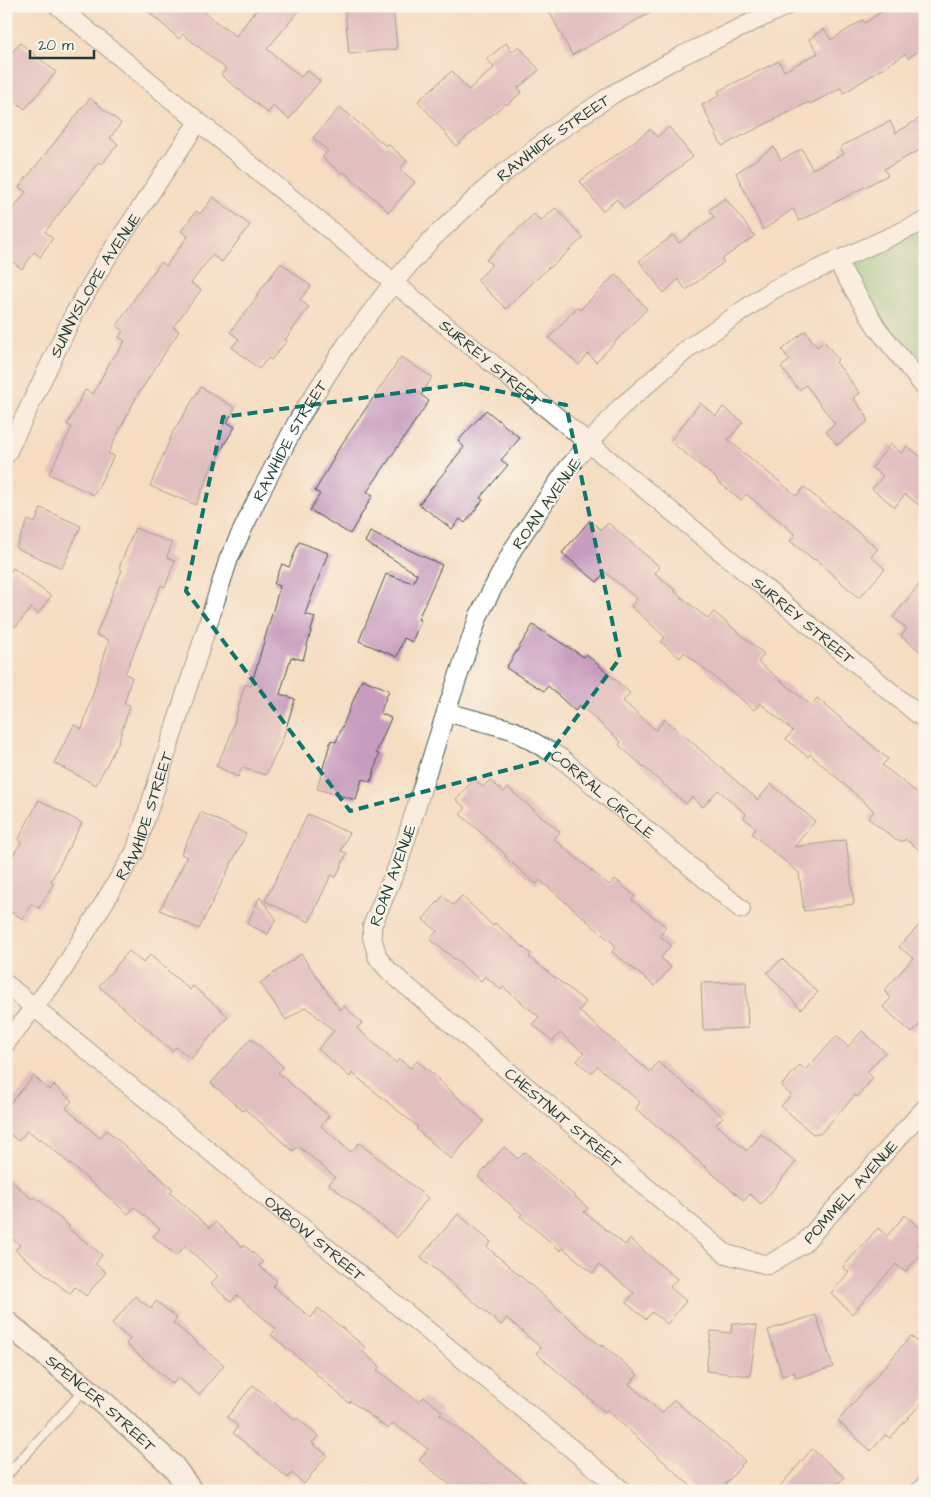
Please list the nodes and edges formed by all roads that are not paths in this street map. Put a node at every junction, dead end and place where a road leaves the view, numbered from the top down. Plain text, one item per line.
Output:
1 (58, 6) edge
2 (786, 6) edge
3 (198, 122) junction
4 (925, 221) edge
5 (836, 260) junction
6 (394, 282) junction
7 (925, 388) edge
8 (589, 442) junction
9 (6, 455) edge
10 (446, 712) junction
11 (925, 720) edge
12 (740, 909) dead end
13 (374, 947) joint
14 (6, 984) edge
15 (34, 1008) junction
16 (6, 1043) edge
17 (925, 1108) edge
18 (768, 1265) joint
19 (6, 1322) edge
20 (86, 1389) junction
21 (6, 1476) edge
22 (925, 1485) edge
23 (191, 1491) edge
24 (624, 1491) edge
25 (920, 1491) edge

1 - 3 street, SURREY STREET
2 - 6 street, RAWHIDE STREET
3 - 6 street, SURREY STREET
3 - 9 street, SUNNYSLOPE AVENUE
4 - 5 street, ROAN AVENUE
5 - 7 street
5 - 8 street, ROAN AVENUE
6 - 8 street, SURREY STREET
6 - 15 street, RAWHIDE STREET
8 - 10 street, ROAN AVENUE
8 - 11 street, SURREY STREET
10 - 12 street, CORRAL CIRCLE
10 - 13 street, ROAN AVENUE
13 - 18 street, CHESTNUT STREET
14 - 15 street, OXBOW STREET
15 - 16 street, RAWHIDE STREET
15 - 24 street, OXBOW STREET
17 - 18 street, POMMEL AVENUE
19 - 20 street, SPENCER STREET
20 - 21 lane
20 - 23 street, SPENCER STREET
22 - 25 street

